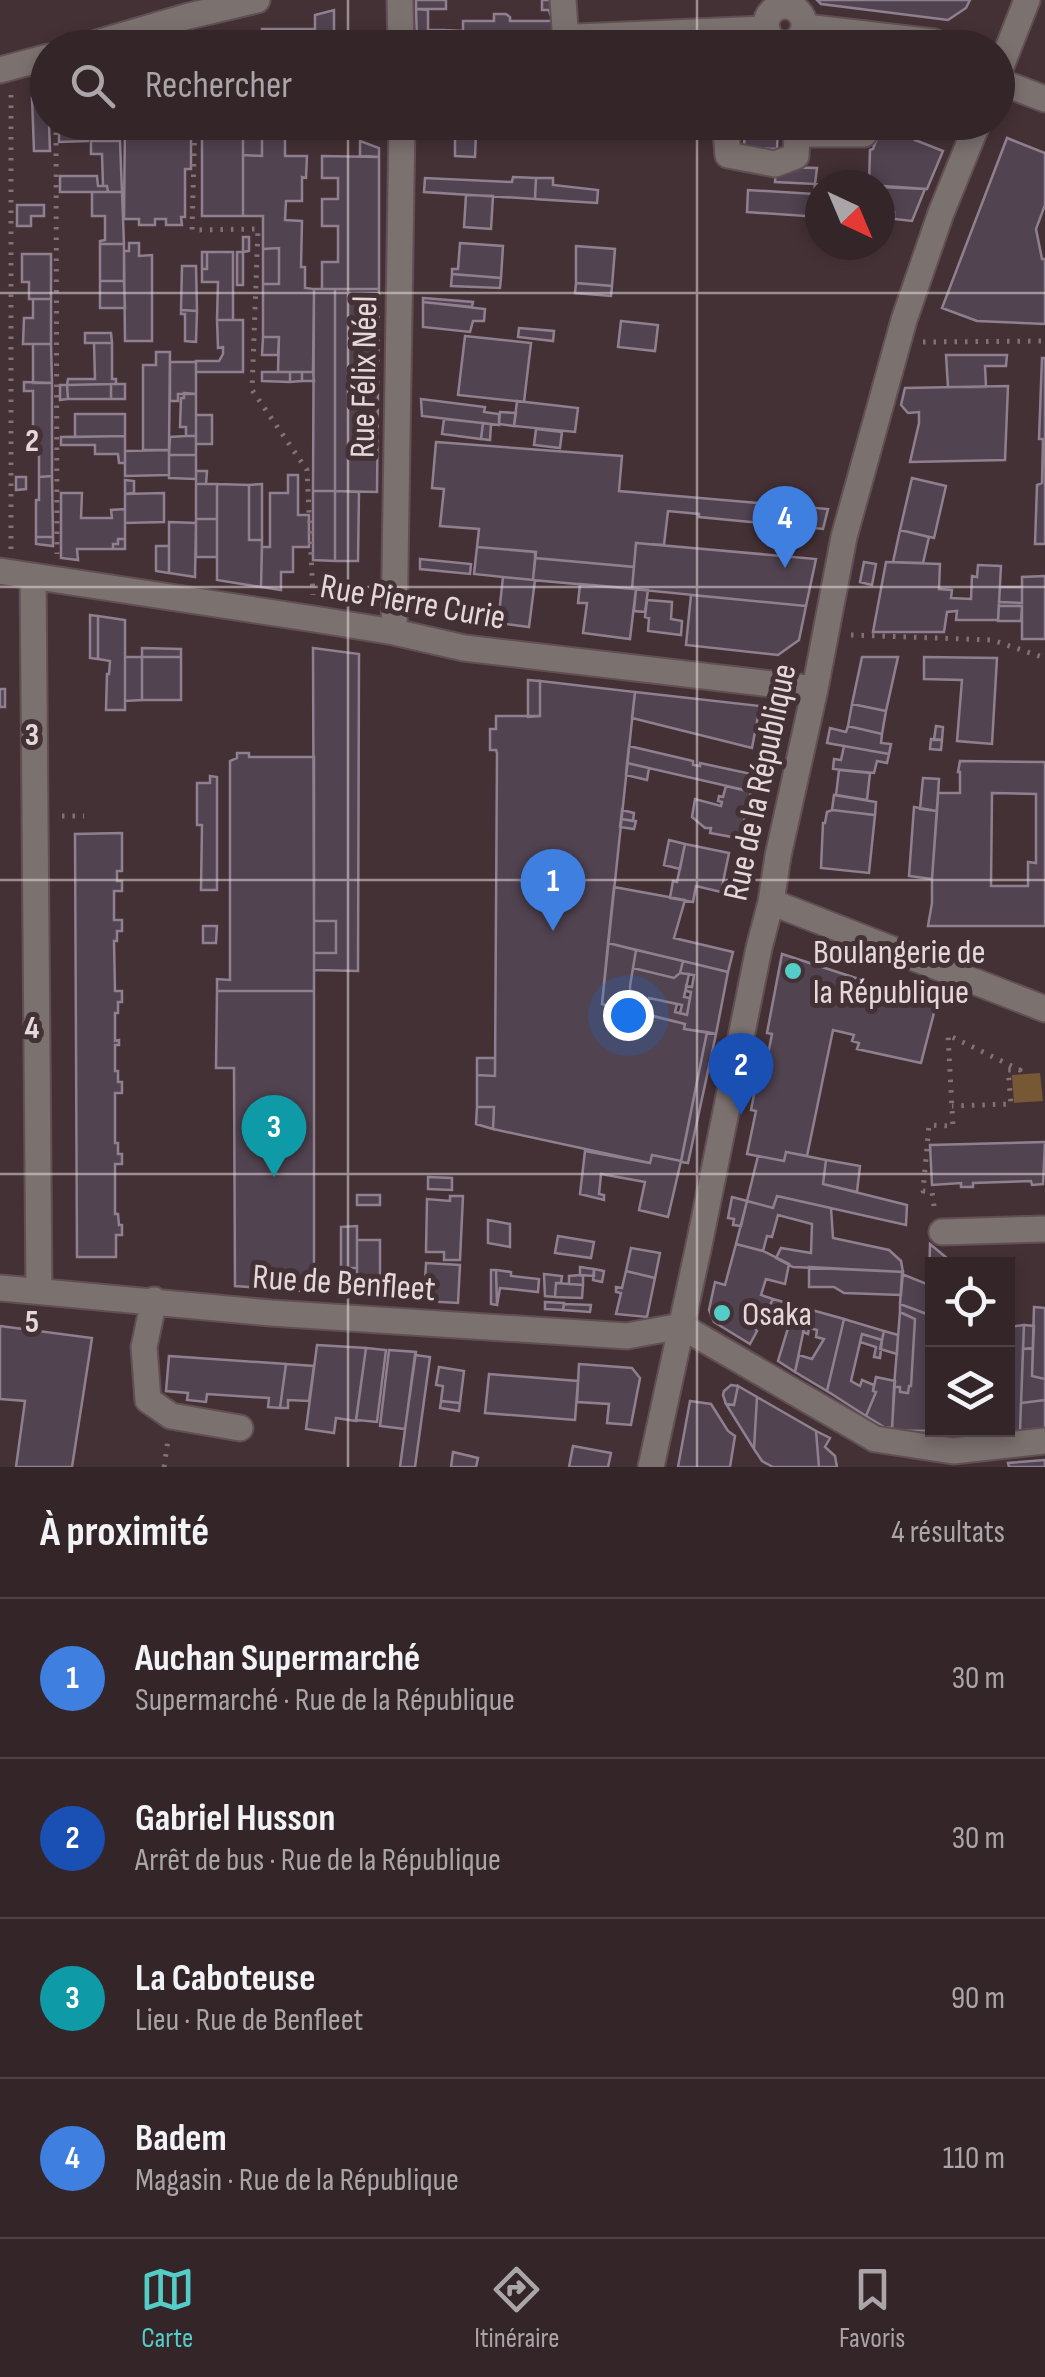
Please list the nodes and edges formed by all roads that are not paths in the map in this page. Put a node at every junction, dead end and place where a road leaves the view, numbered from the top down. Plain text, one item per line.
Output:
1 (257, 0) edge
2 (400, 0) edge
3 (564, 0) edge
4 (1027, 0) edge
5 (782, 3) edge
6 (766, 29) joint
7 (141, 30) edge
8 (401, 30) edge
9 (565, 30) edge
10 (739, 30) edge
11 (798, 30) edge
12 (1015, 32) edge
13 (30, 62) edge
14 (5, 69) edge
15 (1015, 85) edge
16 (1045, 99) edge
17 (402, 140) edge
18 (727, 140) edge
19 (797, 140) edge
20 (971, 140) edge
21 (25, 574) edge
22 (394, 632) junction
23 (816, 689) junction
24 (771, 902) junction
25 (1045, 1008) edge
26 (1045, 1229) edge
27 (942, 1232) road end
28 (0, 1288) edge
29 (39, 1291) junction
30 (154, 1300) junction
31 (682, 1326) junction
32 (240, 1428) dead end
33 (1045, 1441) edge
34 (651, 1467) edge

1 - 7 street
2 - 8 street
3 - 9 street
4 - 12 street
5 - 6 street
5 - 11 street
6 - 10 street
13 - 14 street
15 - 16 street
17 - 22 street, Rue Félix Néel
18 - 19 street
20 - 23 street, Rue de la République
21 - 22 street, Rue Pierre Curie
21 - 29 street
22 - 23 street, Rue Pierre Curie
23 - 24 street, Rue de la République
24 - 25 street
24 - 31 street, Rue de la République
26 - 27 street
28 - 29 street, Rue de Benfleet
29 - 30 street, Rue de Benfleet
30 - 31 street, Rue de Benfleet
30 - 32 street
31 - 33 street
31 - 34 street, Rue de la République

